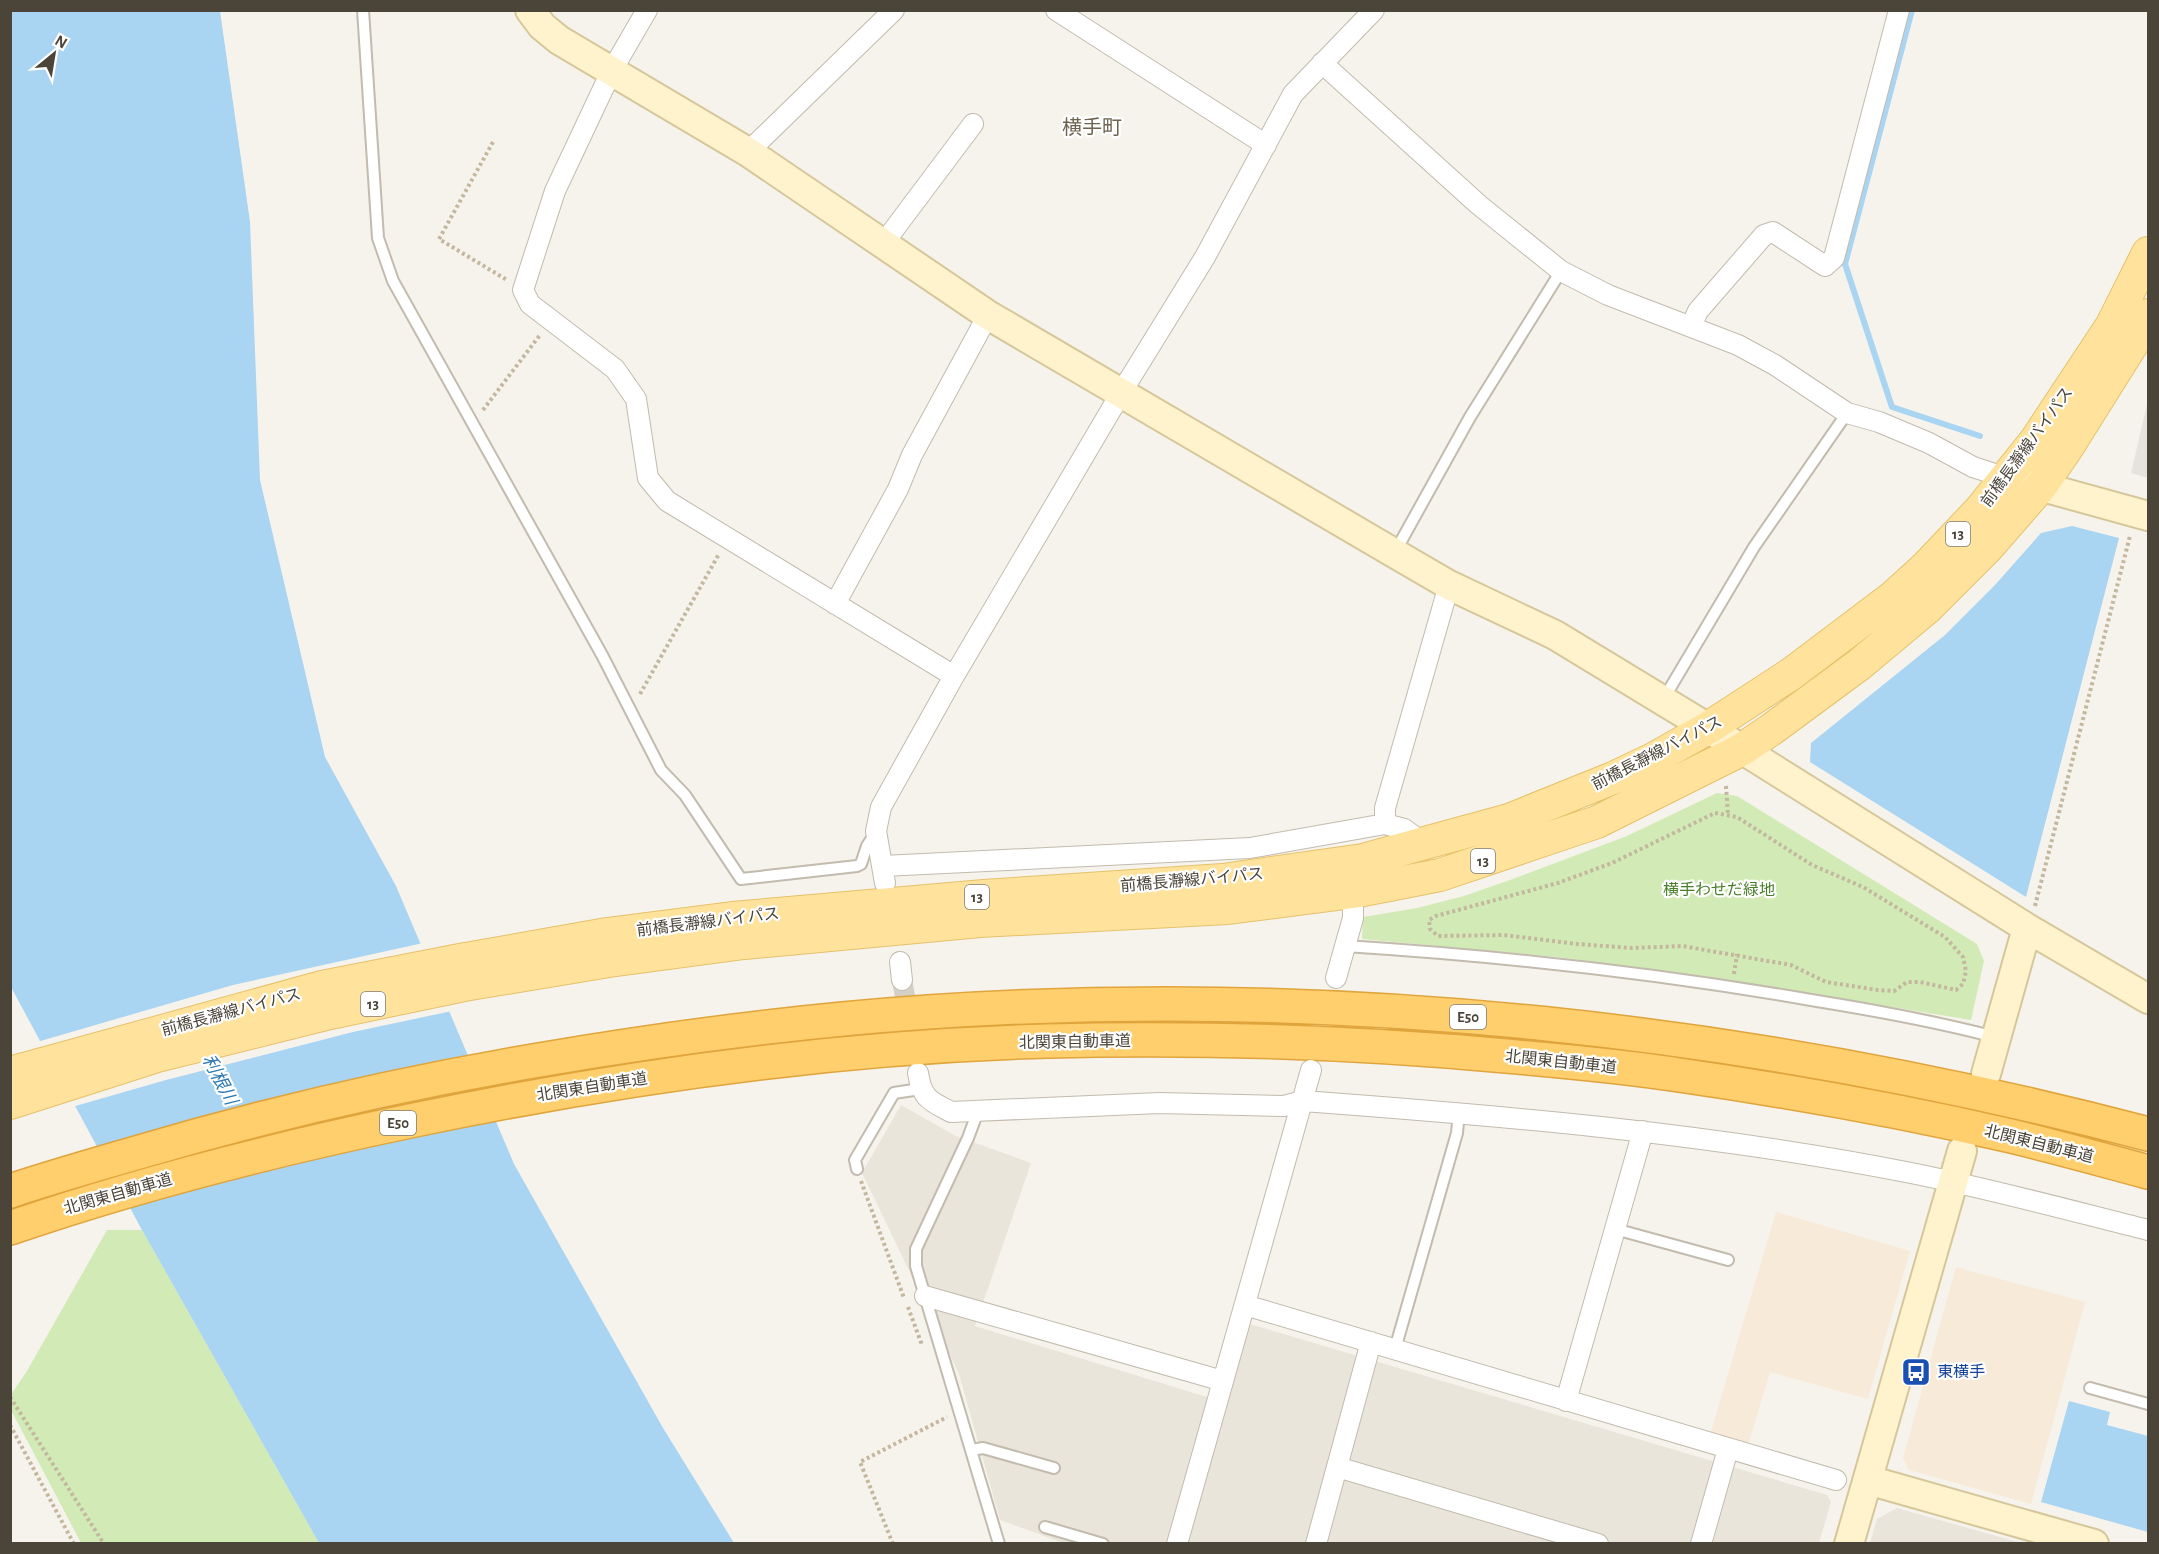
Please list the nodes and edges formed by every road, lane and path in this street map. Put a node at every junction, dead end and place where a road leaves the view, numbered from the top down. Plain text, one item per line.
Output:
1 (363, 10) edge
2 (530, 10) edge
3 (646, 10) edge
4 (1056, 10) edge
5 (1374, 10) edge
6 (1896, 11) edge
7 (883, 14) edge
8 (1322, 63) junction
9 (611, 72) junction
10 (973, 124) dead end
11 (493, 142) dead end
12 (1266, 145) junction
13 (748, 152) junction
14 (883, 244) junction
15 (2148, 253) edge
16 (1561, 271) junction
17 (523, 290) junction
18 (988, 315) junction
19 (2148, 315) edge
20 (551, 320) junction
21 (1691, 326) junction
22 (1120, 393) junction
23 (1847, 413) junction
24 (472, 424) junction
25 (2007, 478) junction
26 (2041, 486) junction
27 (2140, 524) edge
28 (728, 538) junction
29 (1394, 554) junction
30 (1449, 585) junction
31 (835, 604) junction
32 (954, 676) junction
33 (1662, 701) junction
34 (630, 710) junction
35 (1698, 734) junction
36 (1730, 764) junction
37 (1728, 815) junction
38 (1385, 824) junction
39 (876, 831) junction
40 (1425, 844) junction
41 (1353, 892) junction
42 (738, 930) junction
43 (2027, 930) junction
44 (1345, 946) junction
45 (1336, 978) dead end
46 (2148, 999) edge
47 (2148, 1020) edge
48 (1997, 1037) junction
49 (1311, 1070) dead end
50 (10, 1073) edge
51 (1986, 1074) dead end
52 (919, 1081) joint
53 (1303, 1101) junction
54 (10, 1103) edge
55 (978, 1111) junction
56 (1459, 1112) junction
57 (1643, 1131) junction
58 (2148, 1134) edge
59 (1962, 1151) dead end
60 (857, 1169) joint
61 (2148, 1172) edge
62 (1954, 1183) junction
63 (10, 1191) edge
64 (10, 1228) edge
65 (1615, 1230) junction
66 (2148, 1230) edge
67 (1728, 1260) dead end
68 (925, 1296) junction
69 (1245, 1305) junction
70 (1371, 1342) junction
71 (1395, 1348) junction
72 (924, 1352) dead end
73 (1223, 1382) junction
74 (2090, 1388) dead end
75 (10, 1398) edge
76 (1566, 1401) junction
77 (2148, 1404) edge
78 (948, 1416) dead end
79 (10, 1425) edge
80 (1728, 1449) junction
81 (971, 1450) junction
82 (1337, 1467) junction
83 (1054, 1468) dead end
84 (1836, 1480) dead end
85 (1868, 1480) junction
86 (1045, 1527) dead end
87 (74, 1544) edge
88 (104, 1544) edge
89 (893, 1544) edge
90 (999, 1544) edge
91 (1103, 1544) edge
92 (1177, 1544) edge
93 (1316, 1544) edge
94 (1598, 1544) edge
95 (1701, 1544) edge
96 (1850, 1544) edge
97 (2094, 1544) edge

1 - 24 lane
2 - 9 street
3 - 9 street
4 - 12 street
5 - 8 street
6 - 21 street
7 - 13 street
8 - 12 street
8 - 16 street
9 - 13 street
9 - 17 street
10 - 14 street
11 - 17 path
12 - 22 street
13 - 14 street
14 - 18 street
15 - 25 main road, 前橋長瀞線バイパス / 13
16 - 21 street
16 - 29 lane
17 - 20 street
18 - 22 street
18 - 31 street
19 - 26 main road, 前橋長瀞線バイパス / 13
20 - 24 path
20 - 28 street
21 - 23 street
22 - 29 street
22 - 32 street
23 - 25 street
23 - 33 lane
24 - 34 lane
25 - 26 street
25 - 35 main road, 前橋長瀞線バイパス / 13
26 - 27 street
26 - 36 main road, 前橋長瀞線バイパス / 13
27 - 43 path
28 - 31 street
28 - 34 path
29 - 30 street
30 - 33 street
30 - 35 street
30 - 38 street
31 - 32 street
32 - 39 street
33 - 35 street
34 - 39 lane
35 - 36 street
35 - 40 main road, 前橋長瀞線バイパス / 13
36 - 37 path
36 - 41 main road, 前橋長瀞線バイパス / 13
36 - 43 street
37 - 37 path
38 - 39 street
38 - 40 street
40 - 42 main road, 前橋長瀞線バイパス / 13
41 - 42 main road, 前橋長瀞線バイパス / 13
41 - 44 street
42 - 50 main road, 前橋長瀞線バイパス / 13
42 - 54 main road, 前橋長瀞線バイパス / 13
43 - 46 street
43 - 47 street
43 - 48 street
44 - 45 street
44 - 48 lane
48 - 51 street
49 - 53 street
52 - 55 street
52 - 60 lane
53 - 55 street
53 - 56 street
53 - 69 street
55 - 68 lane
56 - 57 street
56 - 71 lane
57 - 62 street
57 - 65 street
58 - 63 highway, 北関東自動車道 / E50
59 - 62 street
60 - 72 path
61 - 64 highway, 北関東自動車道 / E50
62 - 66 street
62 - 85 street
65 - 67 lane
65 - 76 street
68 - 73 street
68 - 81 lane
69 - 70 street
69 - 73 street
70 - 71 street
70 - 82 street
71 - 76 street
73 - 92 street
74 - 77 lane
75 - 88 path
76 - 80 street
78 - 89 path
79 - 87 path
80 - 84 street
80 - 95 street
81 - 83 lane
81 - 90 lane
82 - 93 street
82 - 94 street
85 - 96 street
85 - 97 street
86 - 91 lane

